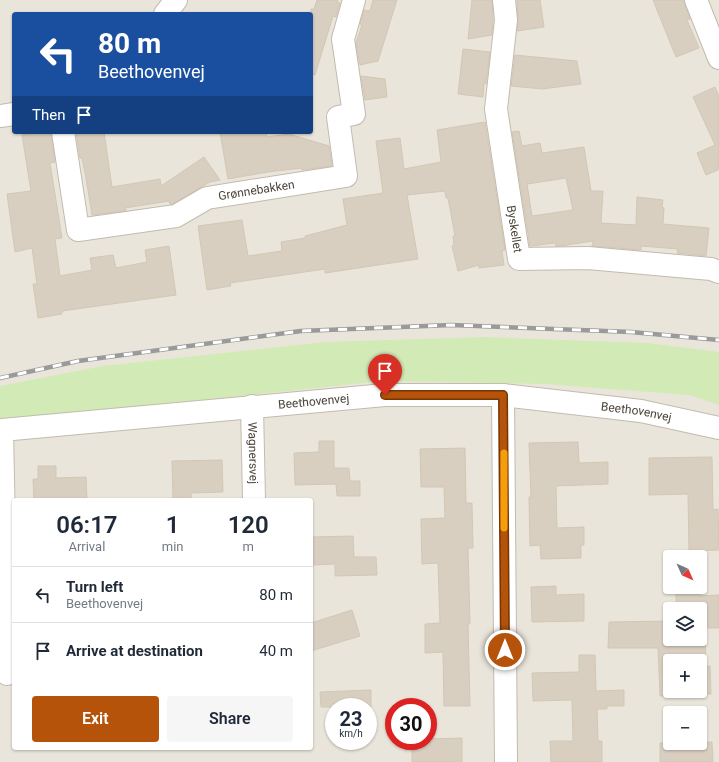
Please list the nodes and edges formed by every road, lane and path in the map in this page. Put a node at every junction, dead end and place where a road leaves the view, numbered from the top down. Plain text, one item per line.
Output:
1 (176, 0) edge
2 (354, 0) edge
3 (504, 0) edge
4 (696, 0) edge
5 (167, 12) edge
6 (719, 58) edge
7 (12, 114) edge
8 (0, 116) edge
9 (63, 134) edge
10 (719, 272) edge
11 (503, 395) junction
12 (252, 406) junction
13 (719, 428) edge
14 (254, 498) edge
15 (7, 674) dead end
16 (506, 762) edge

1 - 5 street
2 - 9 street, Grønnebakken
3 - 10 street, Byskellet
4 - 6 street
7 - 8 street
11 - 12 street, Beethovenvej
11 - 13 street, Beethovenvej
11 - 16 street
12 - 14 street, Wagnersvej
12 - 15 street, Beethovenvej

